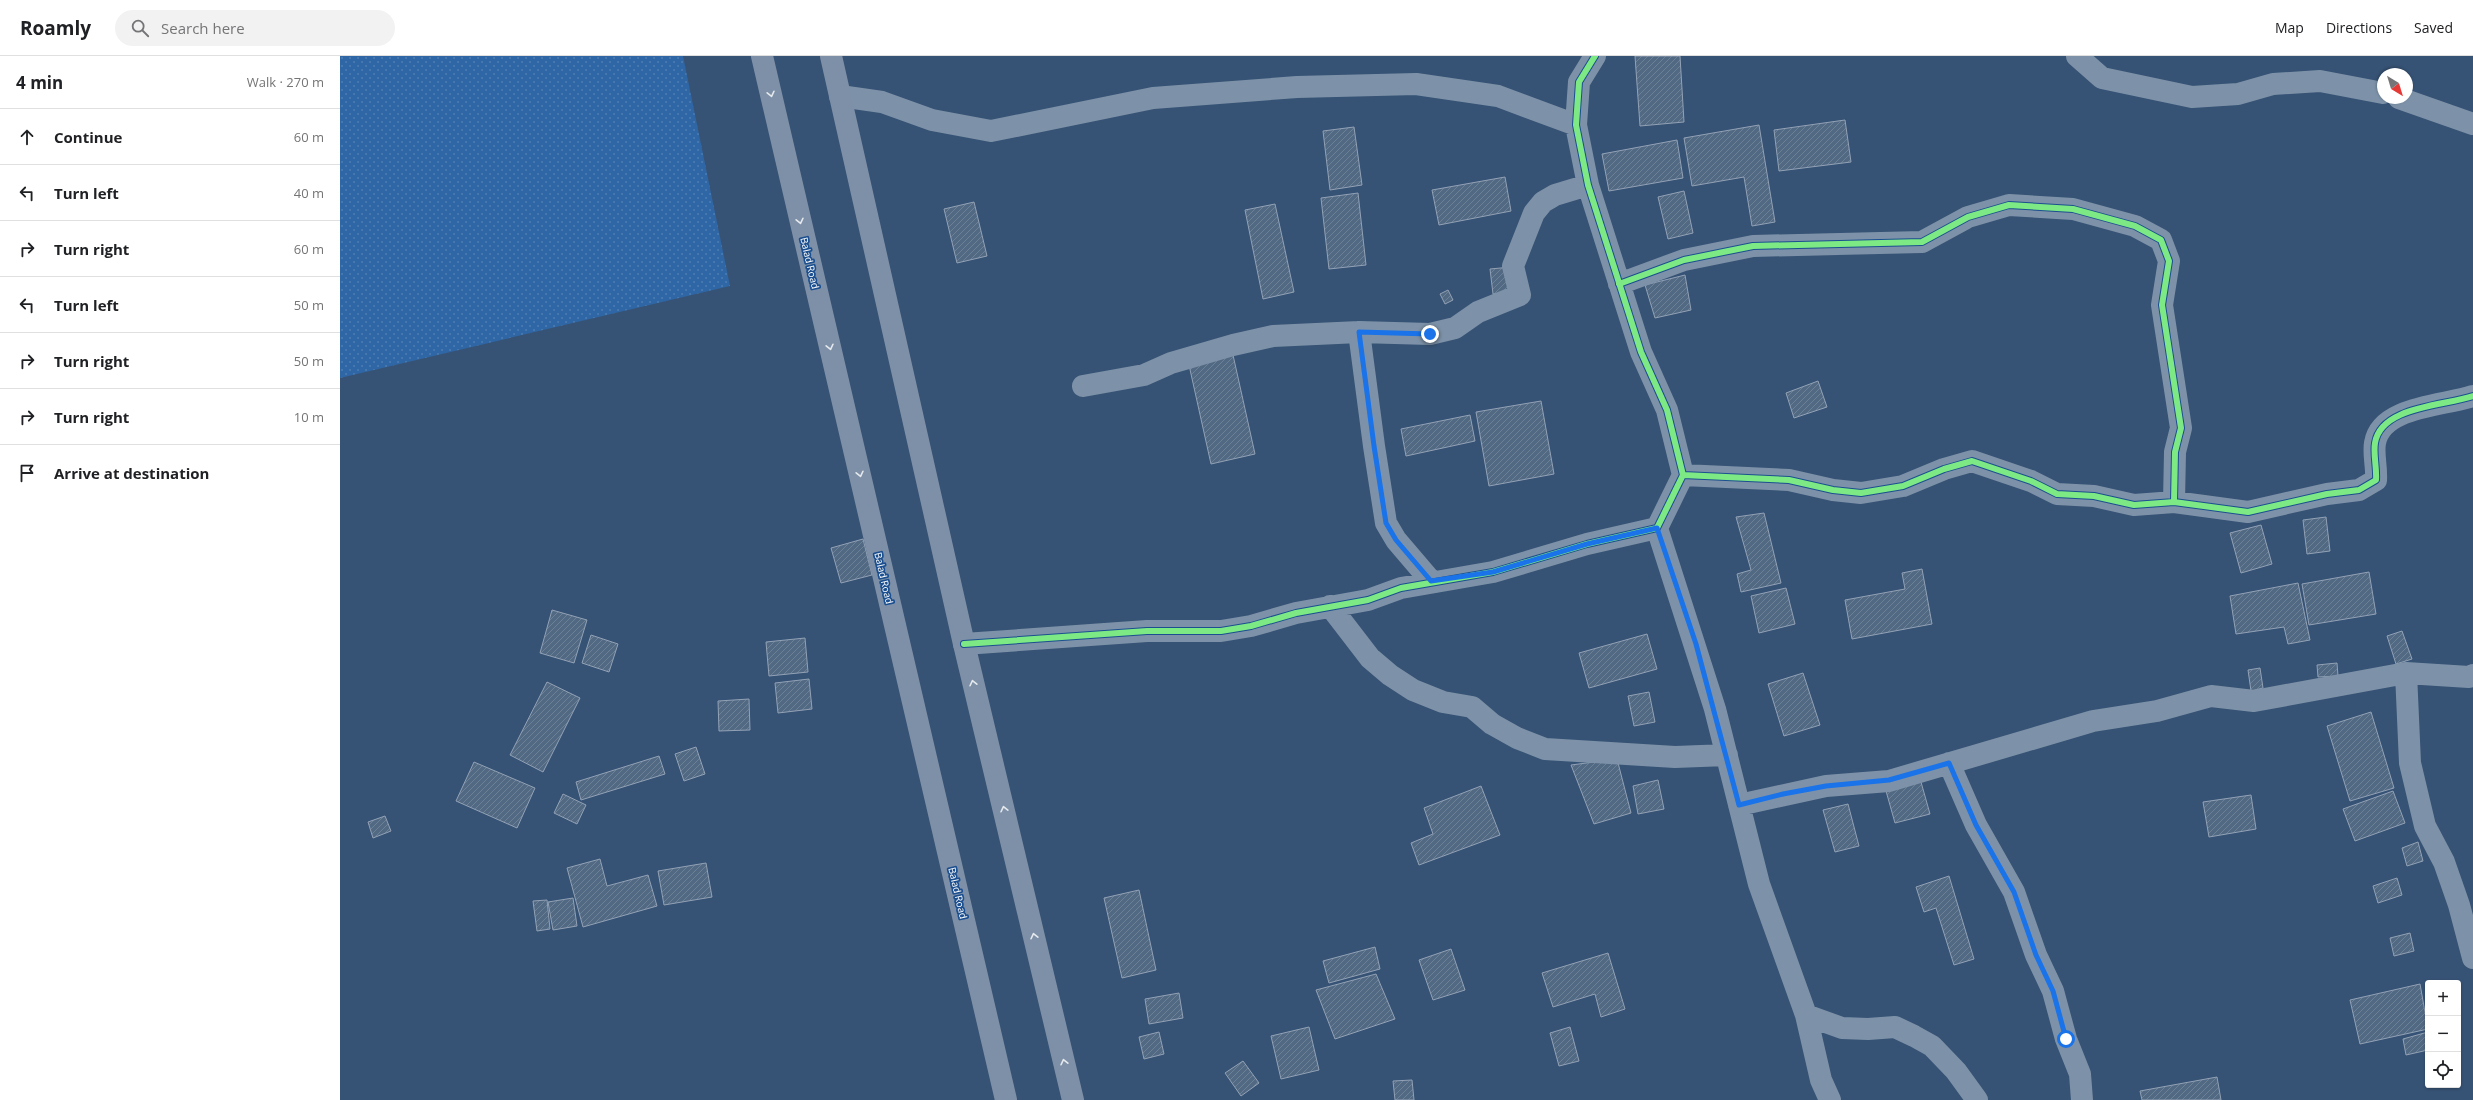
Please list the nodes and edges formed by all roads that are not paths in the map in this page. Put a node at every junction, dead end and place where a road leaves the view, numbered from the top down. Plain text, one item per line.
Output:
1 (762, 56) edge
2 (831, 56) edge
3 (1595, 56) edge
4 (2077, 56) edge
5 (2377, 92) edge
6 (840, 96) junction
7 (2413, 103) edge
8 (1576, 124) junction
9 (2473, 124) edge
10 (1588, 185) junction
11 (1619, 284) junction
12 (1359, 332) junction
13 (1082, 386) dead end
14 (2473, 396) edge
15 (1683, 475) junction
16 (2174, 502) junction
17 (1657, 528) junction
18 (1431, 581) junction
19 (1330, 606) junction
20 (964, 644) junction
21 (2406, 673) junction
22 (2473, 675) edge
23 (1727, 755) junction
24 (1949, 763) junction
25 (1739, 805) junction
26 (2473, 958) edge
27 (1806, 1015) junction
28 (1006, 1100) edge
29 (1073, 1100) edge
30 (1830, 1100) edge
31 (1977, 1100) edge
32 (2082, 1100) edge

1 -> 28 highway, Balad Road
2 - 6 highway
3 - 8 street
4 - 5 street
6 - 8 street
6 - 20 highway
7 - 9 street
8 - 10 street
10 - 11 street
10 - 12 street
11 - 15 street
11 - 16 street
12 - 13 street
12 - 18 street
14 - 16 street
15 - 16 street
15 - 17 street
17 - 18 street
17 - 23 street
18 - 19 street
19 - 20 street
19 - 23 street
29 -> 20 highway
21 - 22 street
21 - 24 street
21 - 26 street
23 - 25 street
24 - 25 street
24 - 32 street
25 - 27 street
27 - 30 street
27 - 31 street

